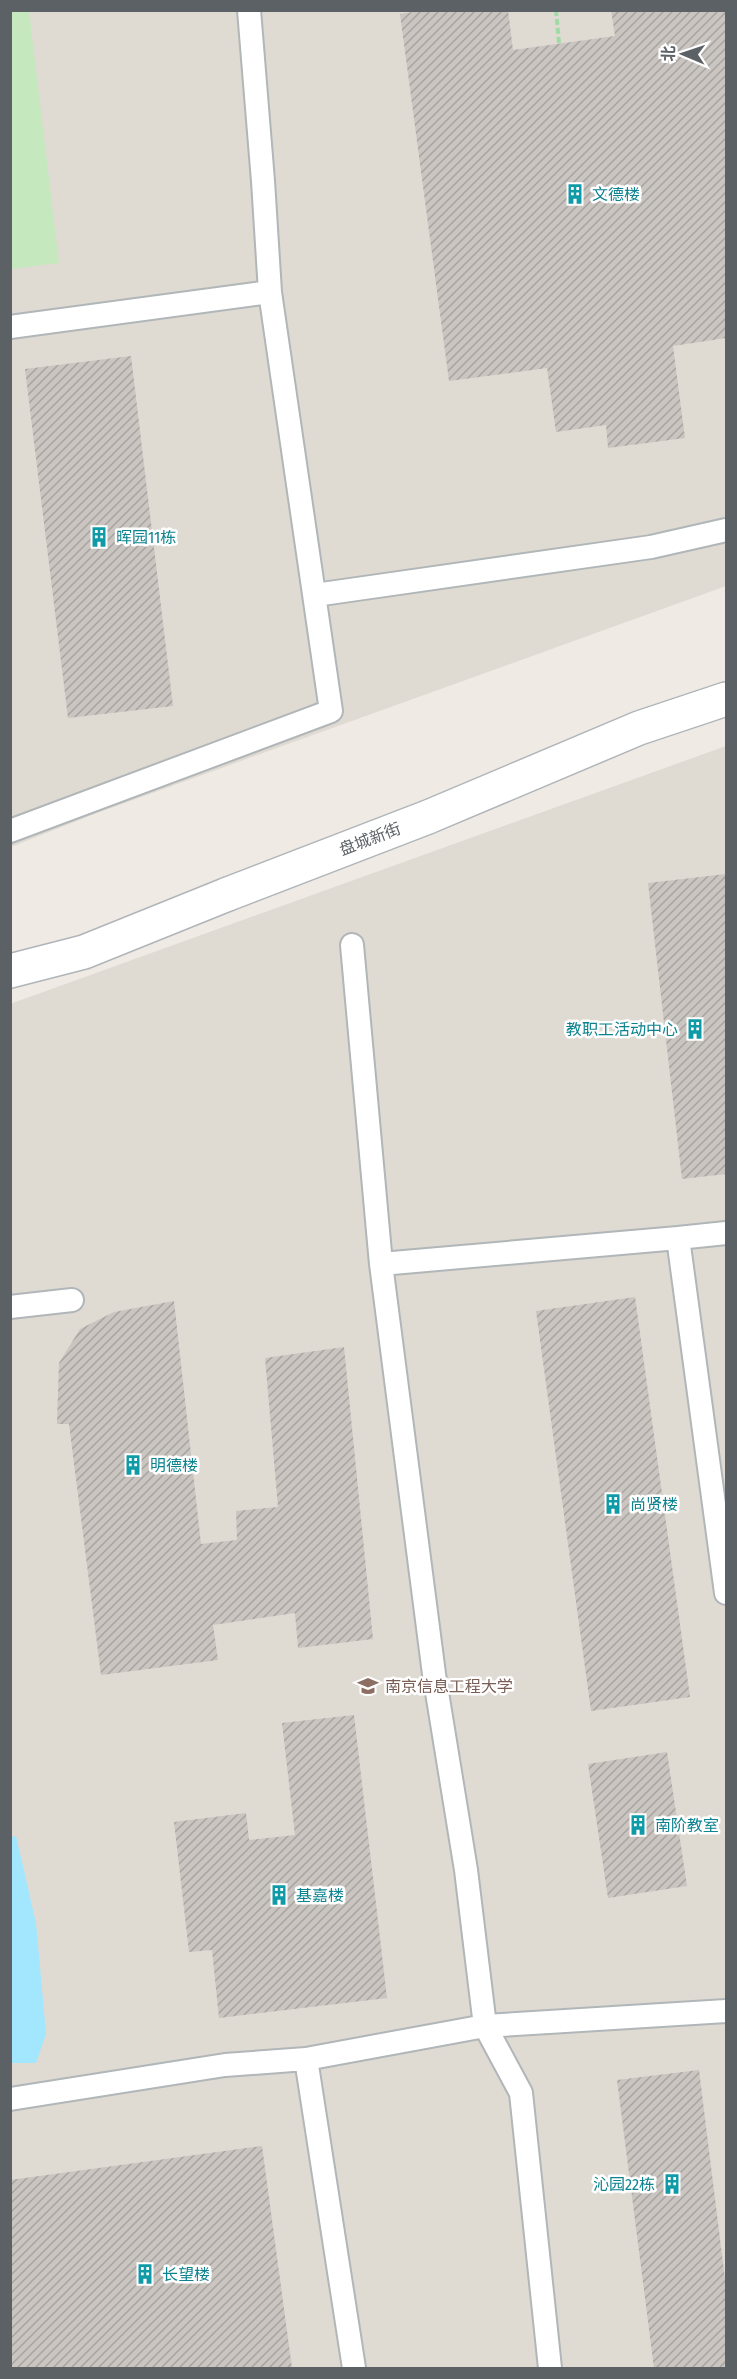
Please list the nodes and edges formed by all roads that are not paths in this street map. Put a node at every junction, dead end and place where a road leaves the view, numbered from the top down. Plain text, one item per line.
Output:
1 (249, 10) edge
2 (270, 292) junction
3 (10, 327) edge
4 (726, 530) edge
5 (315, 595) junction
6 (726, 699) edge
7 (10, 831) edge
8 (352, 945) dead end
9 (10, 971) edge
10 (726, 1233) edge
11 (678, 1238) junction
12 (381, 1264) junction
13 (72, 1300) dead end
14 (10, 1307) edge
15 (726, 1593) edge
16 (726, 2011) edge
17 (484, 2026) junction
18 (306, 2059) junction
19 (10, 2099) edge
20 (354, 2368) edge
21 (550, 2368) edge

1 - 2 lane
2 - 3 lane
2 - 5 lane
4 - 5 lane
5 - 7 lane
6 - 9 main road, 盘城新街, bridge
8 - 12 lane
10 - 11 lane
11 - 12 lane
11 - 15 lane
12 - 17 lane
13 - 14 lane
16 - 17 lane
17 - 18 lane
17 - 21 lane
18 - 19 lane
18 - 20 lane

